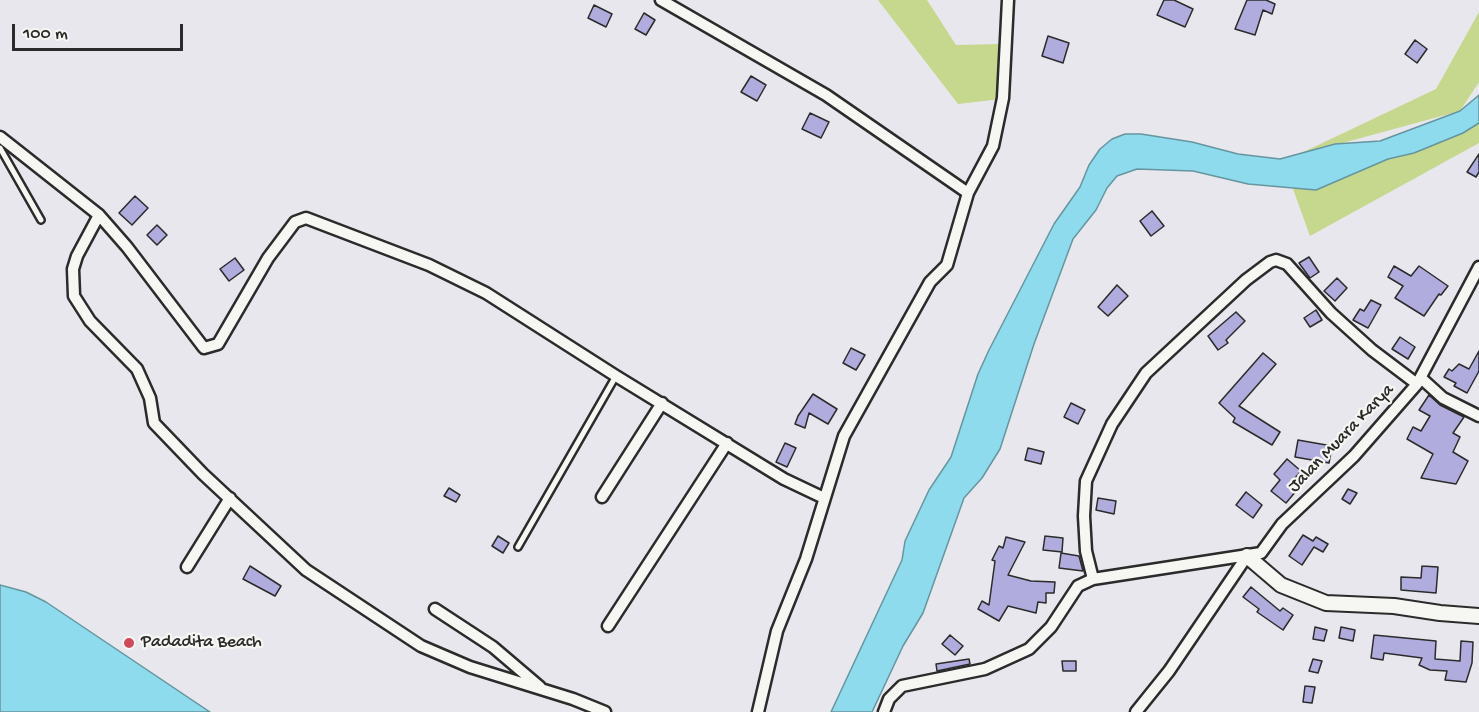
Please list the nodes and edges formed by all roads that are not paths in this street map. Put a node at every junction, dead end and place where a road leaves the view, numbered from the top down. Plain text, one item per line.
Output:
1 (662, 0) edge
2 (1008, 0) edge
3 (0, 136) edge
4 (0, 148) edge
5 (968, 192) junction
6 (99, 215) junction
7 (40, 220) dead end
8 (1479, 267) edge
9 (616, 376) junction
10 (1419, 381) junction
11 (662, 404) junction
12 (1479, 416) edge
13 (727, 443) junction
14 (602, 497) dead end
15 (230, 498) junction
16 (824, 498) junction
17 (518, 547) dead end
18 (1247, 556) junction
19 (187, 567) dead end
20 (1093, 579) junction
21 (435, 609) dead end
22 (1479, 616) edge
23 (608, 626) dead end
24 (543, 689) junction
25 (605, 712) edge
26 (758, 712) edge
27 (884, 712) edge
28 (1136, 712) edge

1 - 5 street
2 - 5 street
3 - 6 street
4 - 7 lane
5 - 16 street
6 - 9 street
6 - 15 street
8 - 10 street, Jalan Muara Karya
9 - 11 street
9 - 17 lane
10 - 12 street
10 - 18 street, Jalan Muara Karya
10 - 20 street
11 - 13 street
11 - 14 street
13 - 16 street
13 - 23 street
15 - 19 street
15 - 24 street
16 - 26 street
18 - 20 street
18 - 22 street
18 - 28 street
20 - 27 street
21 - 24 street
24 - 25 street

